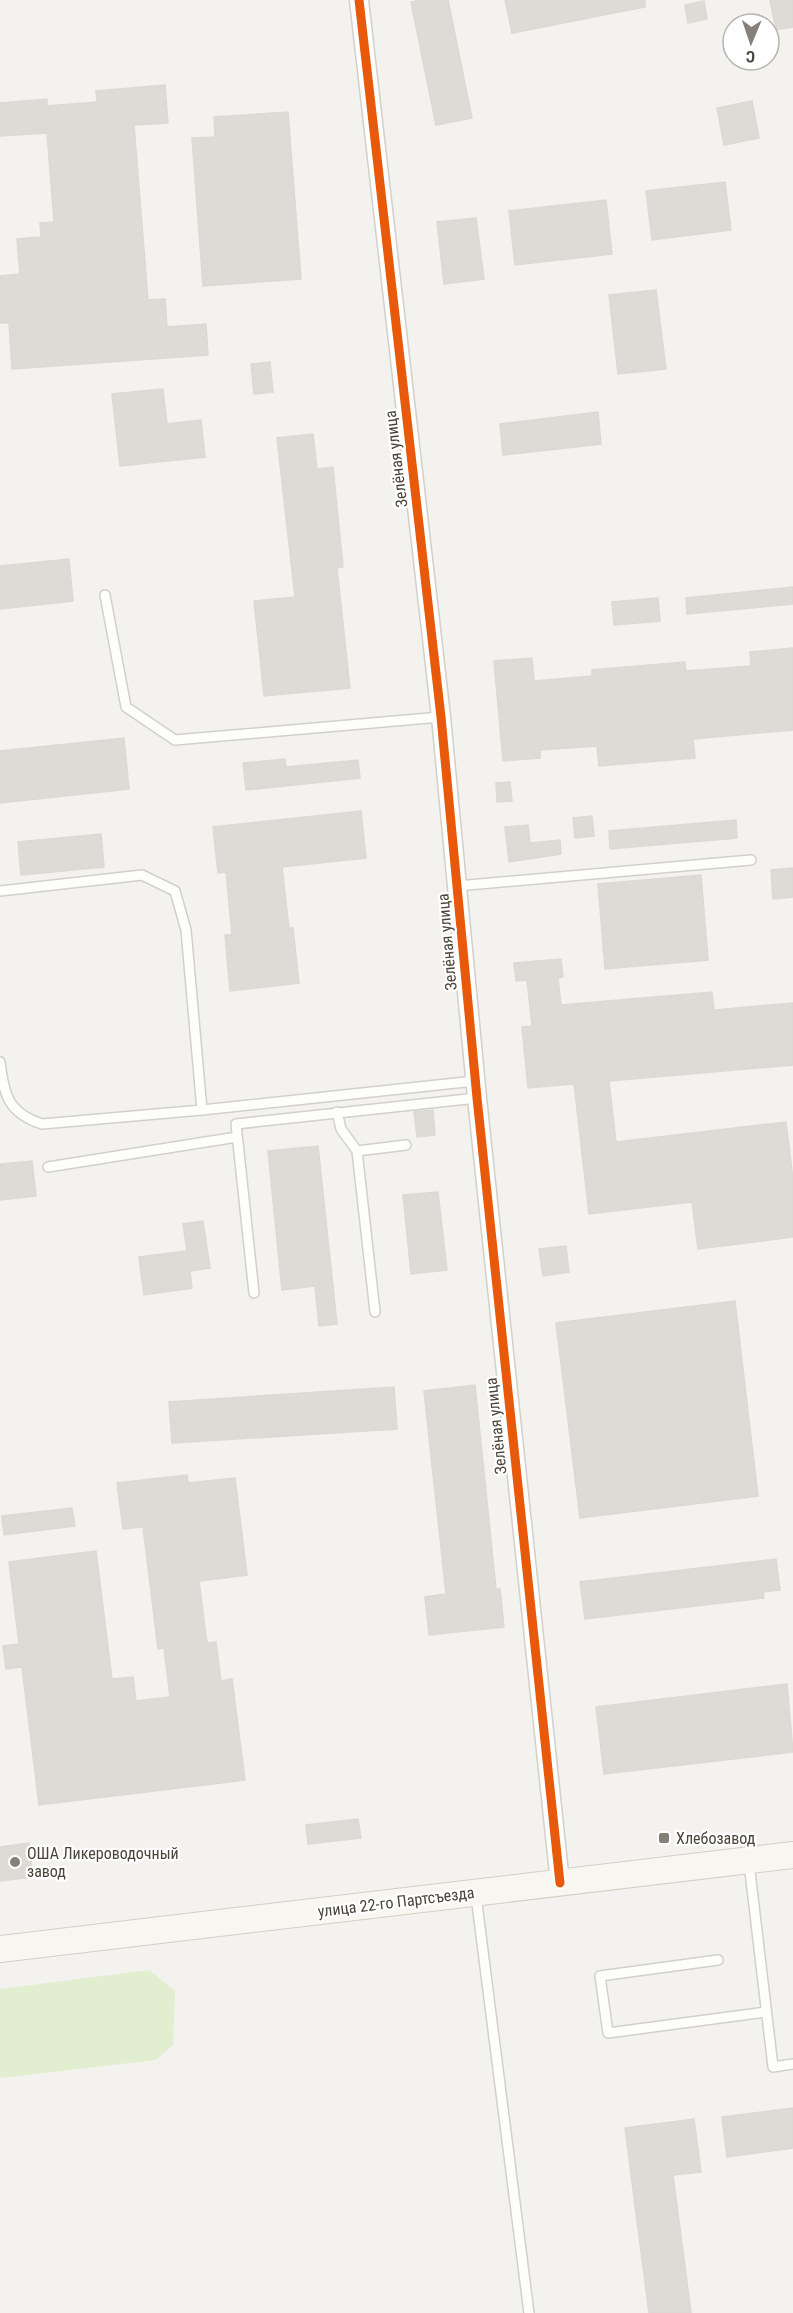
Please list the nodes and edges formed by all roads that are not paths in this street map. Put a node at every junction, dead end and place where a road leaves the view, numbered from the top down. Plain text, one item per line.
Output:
1 (359, 0) edge
2 (105, 595) dead end
3 (441, 717) junction
4 (752, 860) dead end
5 (457, 886) junction
6 (0, 891) edge
7 (0, 1062) edge
8 (476, 1089) junction
9 (202, 1110) junction
10 (337, 1113) junction
11 (237, 1137) junction
12 (406, 1145) dead end
13 (357, 1152) junction
14 (48, 1167) dead end
15 (254, 1293) dead end
16 (375, 1312) dead end
17 (793, 1855) edge
18 (749, 1860) junction
19 (560, 1883) junction
20 (476, 1892) junction
21 (0, 1948) edge
22 (718, 1960) dead end
23 (766, 2012) junction
24 (793, 2064) edge
25 (529, 2313) edge

1 - 3 street, Зелёная улица
2 - 3 lane
3 - 5 street, Зелёная улица
4 - 5 lane
5 - 8 street, Зелёная улица
6 - 9 lane
7 - 9 lane
8 - 9 lane
8 - 10 lane
8 - 19 street, Зелёная улица
10 - 11 lane
10 - 13 lane
11 - 14 lane
11 - 15 lane
12 - 13 lane
13 - 16 lane
17 - 18 main road, улица 22-го Партсъезда
18 - 19 main road, улица 22-го Партсъезда
18 - 23 lane
19 - 20 main road, улица 22-го Партсъезда
20 - 21 main road, улица 22-го Партсъезда
20 - 25 lane
22 - 23 lane
23 - 24 lane

